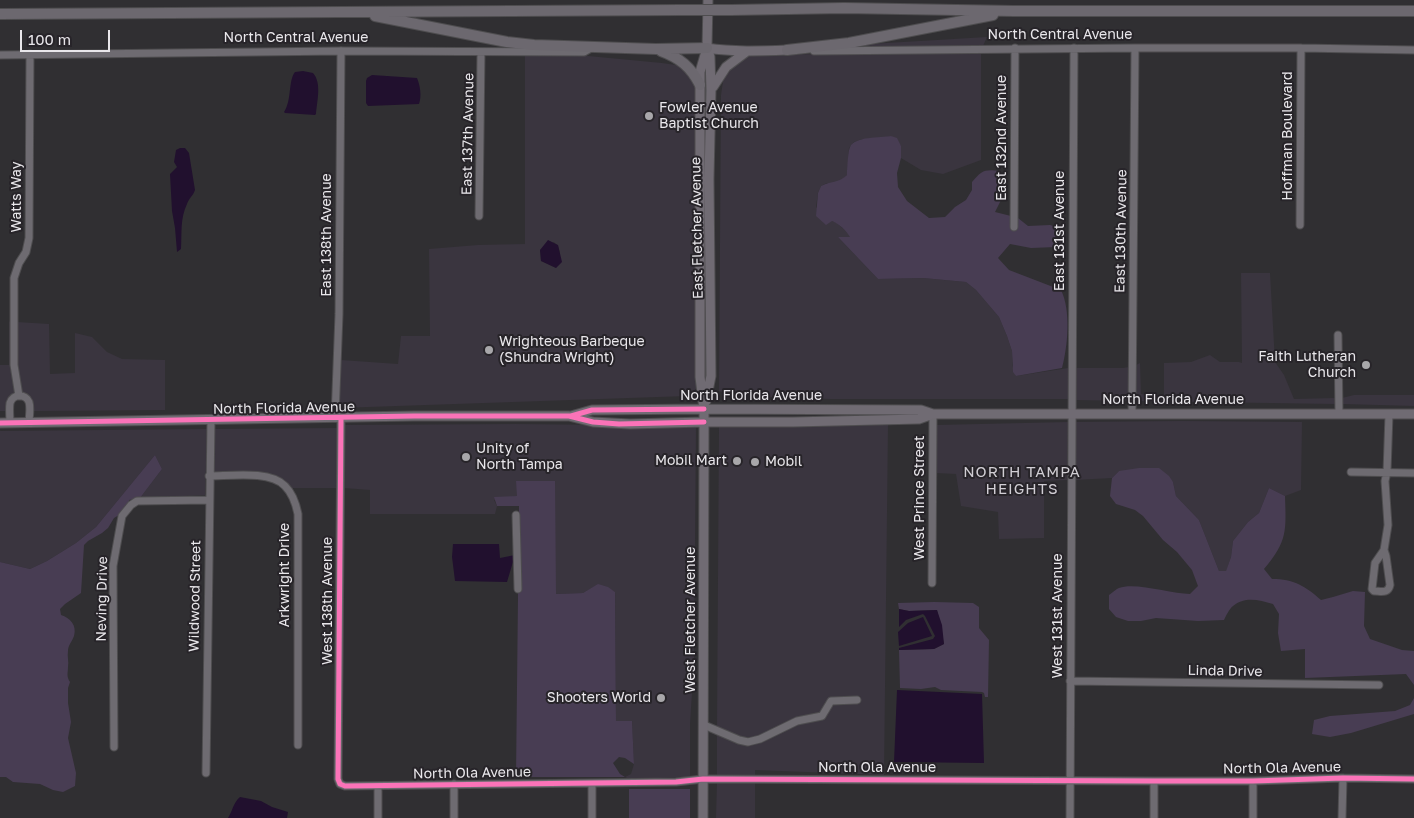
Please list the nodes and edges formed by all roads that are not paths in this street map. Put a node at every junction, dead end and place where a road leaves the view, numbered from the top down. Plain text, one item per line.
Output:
1 (708, 0) edge
2 (1014, 11) junction
3 (1414, 11) edge
4 (352, 12) junction
5 (0, 14) edge
6 (590, 48) junction
7 (707, 48) junction
8 (1015, 48) junction
9 (1074, 48) junction
10 (1135, 48) junction
11 (1301, 48) junction
12 (656, 49) junction
13 (787, 50) junction
14 (1414, 50) edge
15 (341, 51) junction
16 (481, 52) junction
17 (746, 52) junction
18 (30, 54) junction
19 (0, 55) edge
20 (700, 84) junction
21 (712, 90) junction
22 (479, 216) dead end
23 (1300, 225) dead end
24 (1014, 227) dead end
25 (1338, 335) dead end
26 (19, 396) junction
27 (704, 409) junction
28 (933, 414) junction
29 (1071, 414) junction
30 (1132, 414) junction
31 (1339, 414) junction
32 (1389, 414) junction
33 (1414, 414) edge
34 (569, 416) junction
35 (338, 418) junction
36 (210, 420) junction
37 (704, 422) junction
38 (0, 423) edge
39 (10, 423) junction
40 (29, 423) junction
41 (1351, 472) dead end
42 (1387, 472) junction
43 (1414, 473) edge
44 (210, 476) junction
45 (209, 500) junction
46 (516, 515) dead end
47 (1384, 550) junction
48 (932, 583) dead end
49 (518, 589) dead end
50 (1070, 681) junction
51 (1379, 685) dead end
52 (857, 700) dead end
53 (704, 725) junction
54 (298, 745) dead end
55 (114, 747) dead end
56 (206, 773) dead end
57 (1343, 778) junction
58 (703, 779) junction
59 (1414, 779) edge
60 (1070, 780) junction
61 (1253, 780) junction
62 (1154, 781) junction
63 (592, 783) junction
64 (340, 784) joint
65 (454, 784) junction
66 (378, 786) junction
67 (378, 818) edge
68 (454, 818) edge
69 (592, 818) edge
70 (703, 818) edge
71 (1070, 818) edge
72 (1154, 818) edge
73 (1253, 818) edge
74 (1342, 818) edge

1 - 7 main road, East Fletcher Avenue
2 - 3 highway
2 - 4 highway, bridge
2 - 13 highway
4 - 5 highway
4 - 6 highway
6 - 12 highway
6 - 16 street, North Central Avenue
7 - 12 highway
7 - 17 main road, North Central Avenue
7 - 20 main road, East Fletcher Avenue
7 - 21 main road, East Fletcher Avenue
8 - 9 street, North Central Avenue
8 - 13 street, North Central Avenue
8 - 24 street, East 132nd Avenue
9 - 10 street, North Central Avenue
9 - 29 street, East 131st Avenue
10 - 11 street, North Central Avenue
10 - 30 street, East 130th Avenue
11 - 14 street, North Central Avenue
11 - 23 street, Hoffman Boulevard
12 - 20 highway
13 - 17 main road, North Central Avenue
15 - 16 street, North Central Avenue
15 - 18 street, North Central Avenue
15 - 35 street, East 138th Avenue
16 - 22 street, East 137th Avenue
17 - 21 main road
18 - 19 street, North Central Avenue
18 - 26 street, Watts Way
20 - 27 main road, East Fletcher Avenue
21 - 27 main road, East Fletcher Avenue
25 - 31 street
26 - 39 street
26 - 40 street, Watts Way
27 - 28 main road, North Florida Avenue
27 - 34 main road, North Florida Avenue
27 - 37 main road, East Fletcher Avenue
28 - 29 main road, North Florida Avenue
28 - 37 main road, North Florida Avenue
28 - 48 street, West Prince Street
29 - 30 main road, North Florida Avenue
29 - 50 street, West 131st Avenue
30 - 31 main road, North Florida Avenue
31 - 32 main road, North Florida Avenue
32 - 33 main road, North Florida Avenue
32 - 42 street
34 - 35 main road, North Florida Avenue
34 - 37 main road, North Florida Avenue
35 - 36 main road, North Florida Avenue
35 - 64 street, West 138th Avenue
36 - 40 main road, North Florida Avenue
36 - 44 street, Wildwood Street
37 - 53 main road, West Fletcher Avenue
38 - 39 main road, North Florida Avenue
39 - 40 main road, North Florida Avenue
41 - 42 street
42 - 43 street
42 - 47 street
44 - 45 street, Wildwood Street
44 - 54 street, Arkwright Drive
45 - 55 street, Neving Drive
45 - 56 street, Wildwood Street
46 - 49 street
47 - 47 street
50 - 51 street, Linda Drive
50 - 60 street, West 131st Avenue
52 - 53 street
53 - 58 main road, West Fletcher Avenue
57 - 59 street, North Ola Avenue
57 - 61 street, North Ola Avenue
57 - 74 street
58 - 60 street, North Ola Avenue
58 - 63 street, North Ola Avenue
58 - 70 main road, West Fletcher Avenue
60 - 62 street, North Ola Avenue
60 - 71 street, West 131st Avenue
61 - 62 street, North Ola Avenue
61 - 73 street
62 - 72 street
63 - 65 street, North Ola Avenue
63 - 69 street
64 - 66 street, North Ola Avenue
65 - 66 street, North Ola Avenue
65 - 68 street
66 - 67 street

